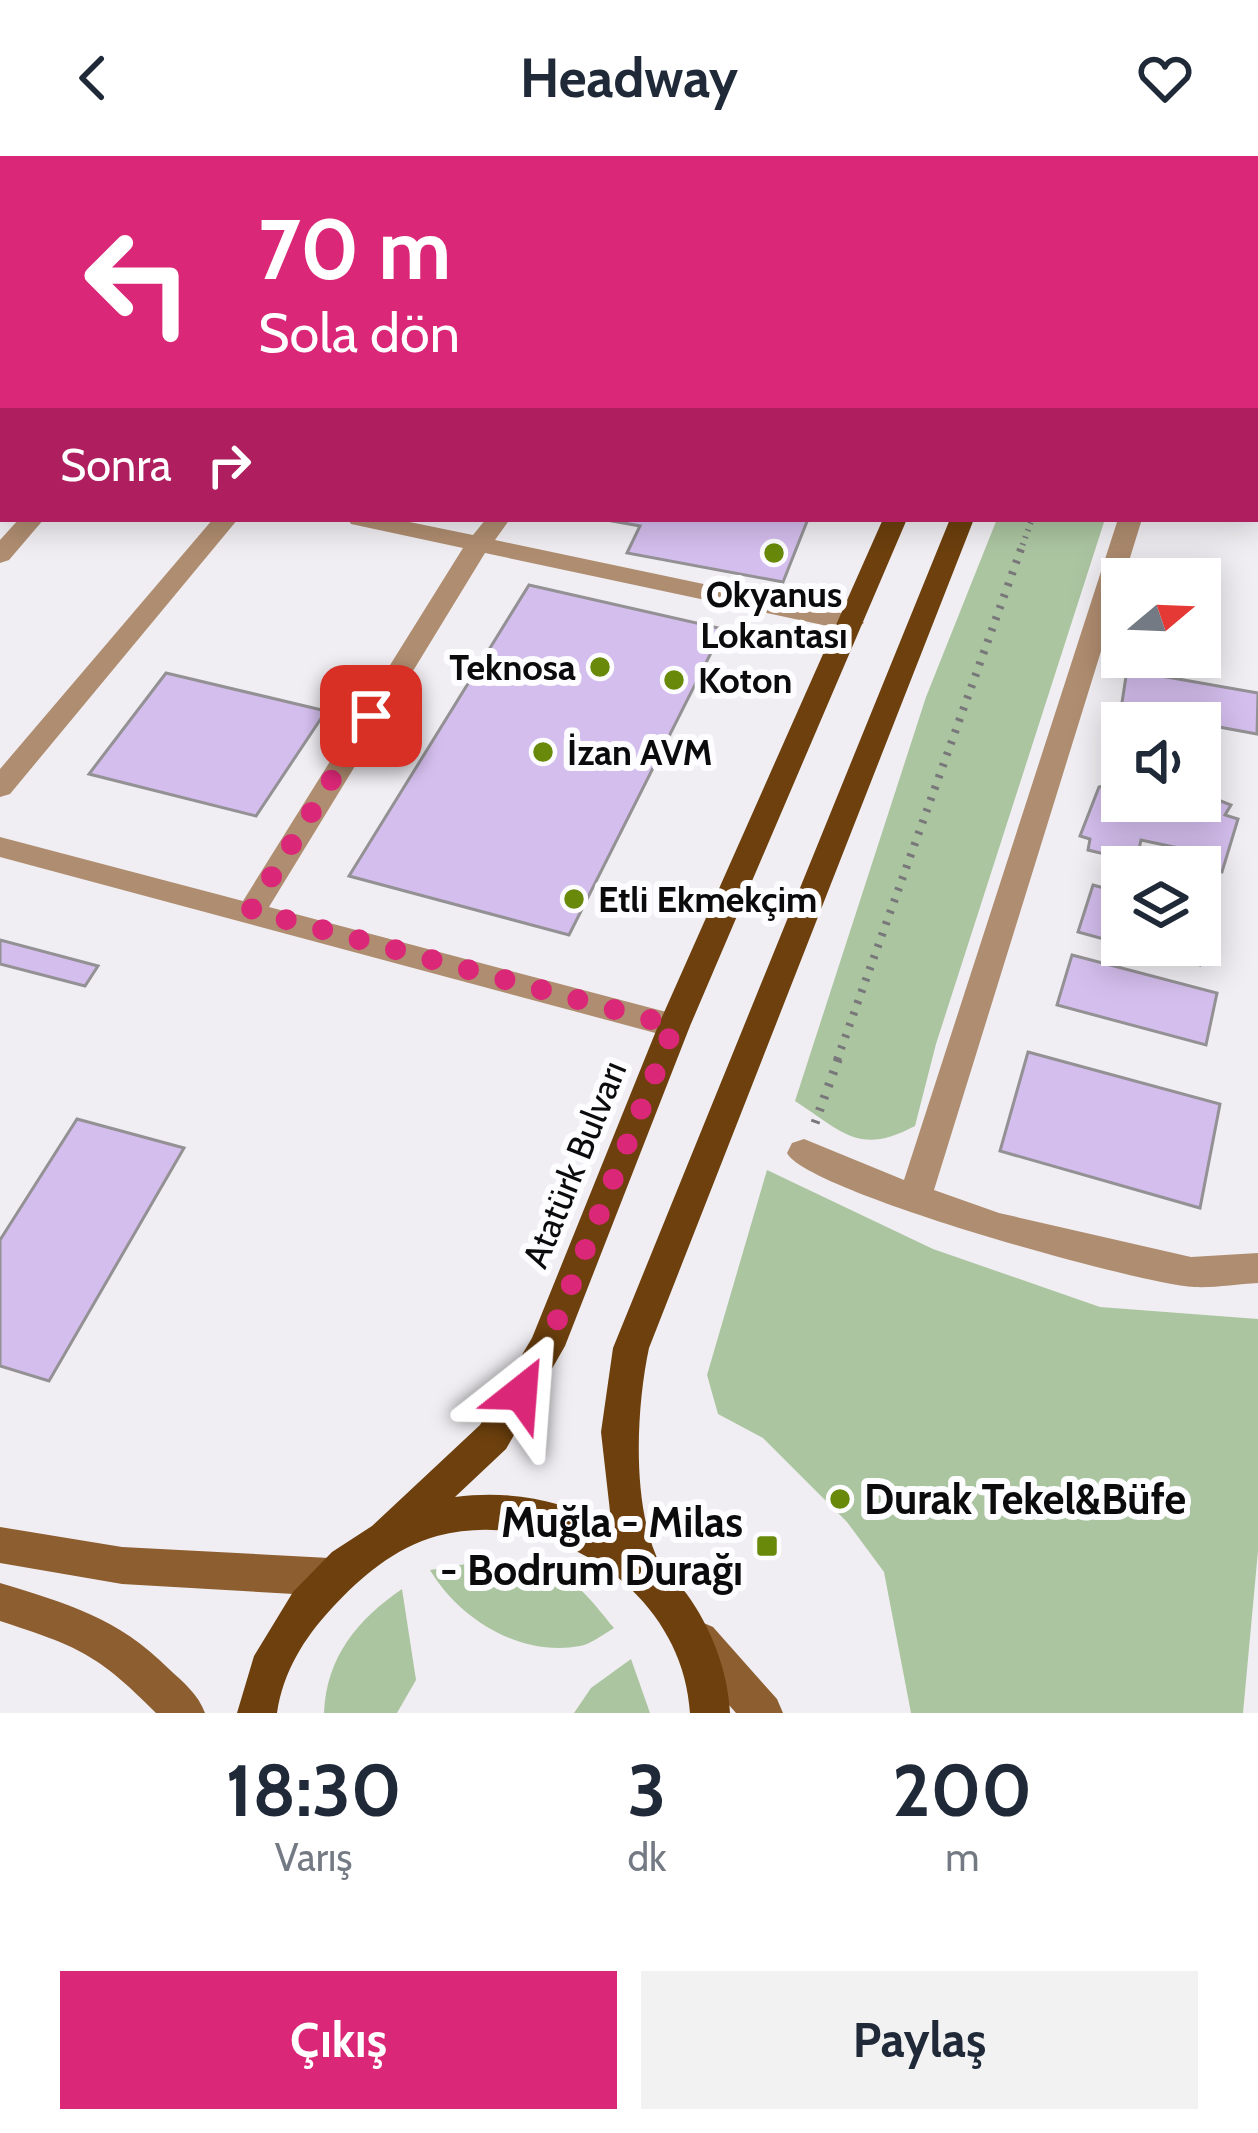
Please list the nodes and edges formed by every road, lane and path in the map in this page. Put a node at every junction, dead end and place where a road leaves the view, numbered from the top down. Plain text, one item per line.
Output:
1 (29, 522) edge
2 (223, 522) edge
3 (374, 522) edge
4 (496, 522) edge
5 (894, 522) edge
6 (961, 522) edge
7 (1031, 522) edge
8 (1129, 522) edge
9 (479, 544) junction
10 (0, 555) edge
11 (851, 623) junction
12 (0, 787) edge
13 (0, 847) edge
14 (251, 910) junction
15 (674, 1026) junction
16 (804, 1153) joint
17 (915, 1198) junction
18 (1258, 1268) edge
19 (387, 1536) junction
20 (0, 1545) edge
21 (642, 1567) junction
22 (329, 1576) junction
23 (0, 1602) edge
24 (687, 1626) junction
25 (185, 1713) edge
26 (257, 1713) edge
27 (710, 1713) edge
28 (763, 1713) edge

1 - 10 street
2 - 12 street
3 - 9 street
4 - 9 street
5 - 11 main road, Atatürk Bulvarı
6 - 21 main road
7 - 16 path
8 - 17 street
9 - 11 street
9 - 14 street
11 - 15 main road, Atatürk Bulvarı
13 - 14 street
14 - 15 street
15 - 19 main road, Atatürk Bulvarı
16 - 17 street
17 - 18 street
19 - 21 main road
19 - 22 main road
20 - 22 street
21 - 24 main road
22 - 26 main road
23 - 25 street
24 - 27 main road
24 - 28 street

